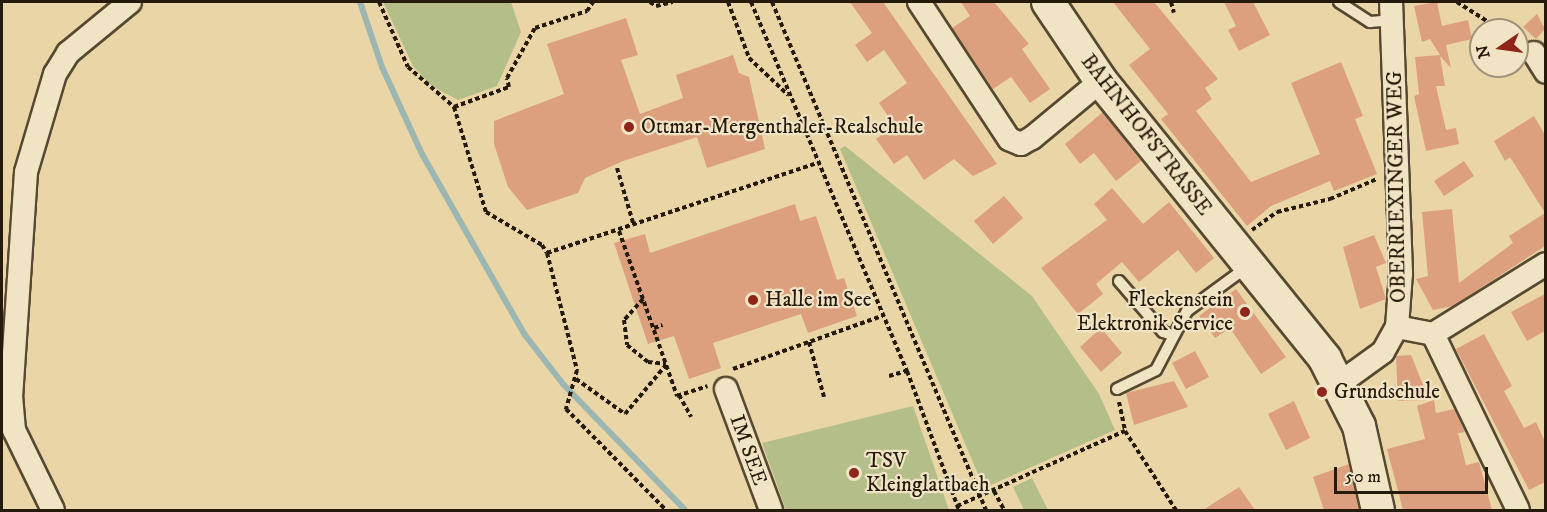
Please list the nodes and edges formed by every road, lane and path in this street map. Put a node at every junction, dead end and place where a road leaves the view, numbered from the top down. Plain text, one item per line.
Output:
1 (130, 2) edge
2 (379, 2) edge
3 (593, 2) edge
4 (650, 2) edge
5 (673, 2) edge
6 (728, 2) edge
7 (751, 2) edge
8 (772, 2) edge
9 (920, 2) edge
10 (1048, 2) edge
11 (1171, 2) edge
12 (1339, 2) edge
13 (1457, 2) edge
14 (1392, 11) edge
15 (1174, 13) dead end
16 (1482, 18) edge
17 (1101, 81) junction
18 (788, 95) junction
19 (454, 107) junction
20 (818, 164) junction
21 (617, 168) dead end
22 (1398, 174) junction
23 (634, 226) junction
24 (619, 231) junction
25 (1247, 234) dead end
26 (547, 253) junction
27 (1545, 264) edge
28 (1250, 265) junction
29 (1119, 281) dead end
30 (643, 299) junction
31 (882, 315) junction
32 (663, 325) dead end
33 (1397, 327) junction
34 (654, 328) junction
35 (1433, 334) junction
36 (1173, 335) junction
37 (809, 342) junction
38 (667, 364) junction
39 (907, 371) junction
40 (889, 376) dead end
41 (576, 379) junction
42 (1340, 383) junction
43 (724, 385) junction
44 (1117, 389) dead end
45 (679, 395) junction
46 (824, 397) dead end
47 (1119, 401) dead end
48 (691, 417) dead end
49 (1125, 431) junction
50 (994, 490) junction
51 (981, 496) junction
52 (958, 508) edge
53 (53, 510) edge
54 (666, 510) edge
55 (771, 510) edge
56 (986, 510) edge
57 (1004, 510) edge
58 (1176, 510) edge
59 (1378, 510) edge
60 (1518, 510) edge

1 - 53 street
2 - 19 path
3 - 19 path
4 - 5 path
6 - 18 path
7 - 18 path
8 - 51 path
9 - 17 street
10 - 17 main road, BAHNHOFSTRASSE
11 - 15 path
12 - 14 lane
13 - 16 path
14 - 22 street, OBERRIEXINGER WEG
17 - 28 main road, BAHNHOFSTRASSE
18 - 20 path
19 - 26 path
20 - 23 path
20 - 31 path
21 - 23 path
22 - 25 path
22 - 33 street, OBERRIEXINGER WEG
23 - 24 path
24 - 26 path
24 - 30 path
26 - 41 path
27 - 35 street
28 - 36 lane
28 - 42 main road, BAHNHOFSTRASSE
29 - 36 lane
30 - 34 path
30 - 38 path
31 - 37 path
31 - 39 path
32 - 34 path
33 - 35 street
33 - 42 street, OBERRIEXINGER WEG
34 - 38 path
35 - 60 street
36 - 44 lane
37 - 43 path
37 - 46 path
38 - 41 path
38 - 45 path
39 - 40 path
39 - 52 path
41 - 54 path
42 - 59 main road, BAHNHOFSTRASSE
43 - 45 path
43 - 55 street, IM SEE
45 - 48 path
47 - 49 path
49 - 50 path
49 - 58 path
50 - 51 path
50 - 57 path
51 - 52 path
51 - 56 path

